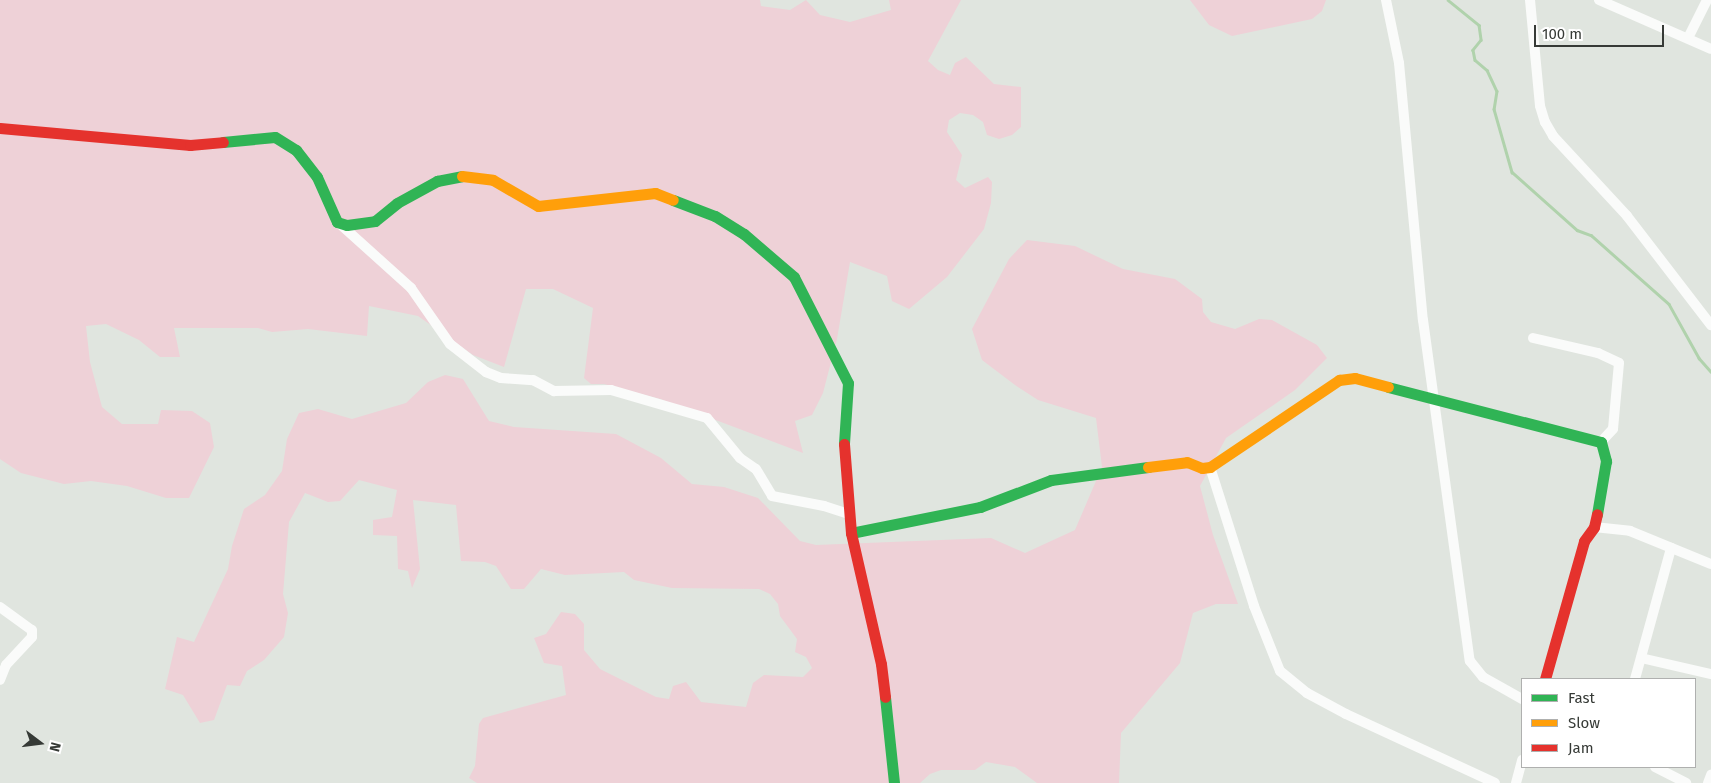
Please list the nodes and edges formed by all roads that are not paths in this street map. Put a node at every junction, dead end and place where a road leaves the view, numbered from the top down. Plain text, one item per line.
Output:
1 (1386, 0) edge
2 (1530, 0) edge
3 (1600, 0) edge
4 (1707, 0) edge
5 (1688, 38) junction
6 (1711, 49) edge
7 (0, 128) edge
8 (337, 222) junction
9 (1711, 325) edge
10 (1533, 338) dead end
11 (1434, 399) junction
12 (1601, 442) junction
13 (1210, 467) junction
14 (849, 514) junction
15 (1594, 527) junction
16 (851, 533) junction
17 (1671, 548) junction
18 (1711, 564) edge
19 (0, 607) edge
20 (1641, 658) junction
21 (1711, 674) edge
22 (1545, 678) edge
23 (1636, 678) edge
24 (0, 680) edge
25 (1521, 697) edge
26 (1521, 764) edge
27 (1657, 768) edge
28 (1711, 774) edge
29 (894, 783) edge
30 (1495, 783) edge
31 (1516, 783) edge
32 (1686, 783) edge
33 (1708, 783) edge

1 - 11 street
2 - 9 street
3 - 5 street
4 - 5 street
5 - 6 street
7 - 8 street
8 - 14 street
8 - 14 street
10 - 12 street
11 - 12 street
11 - 13 street
11 - 25 street
12 - 15 street
13 - 16 street
13 - 30 street
14 - 16 street
15 - 17 street
15 - 22 street
16 - 29 street
17 - 18 street
17 - 20 street
19 - 24 street
20 - 21 street
20 - 23 street
26 - 31 street
27 - 32 street
28 - 33 street

